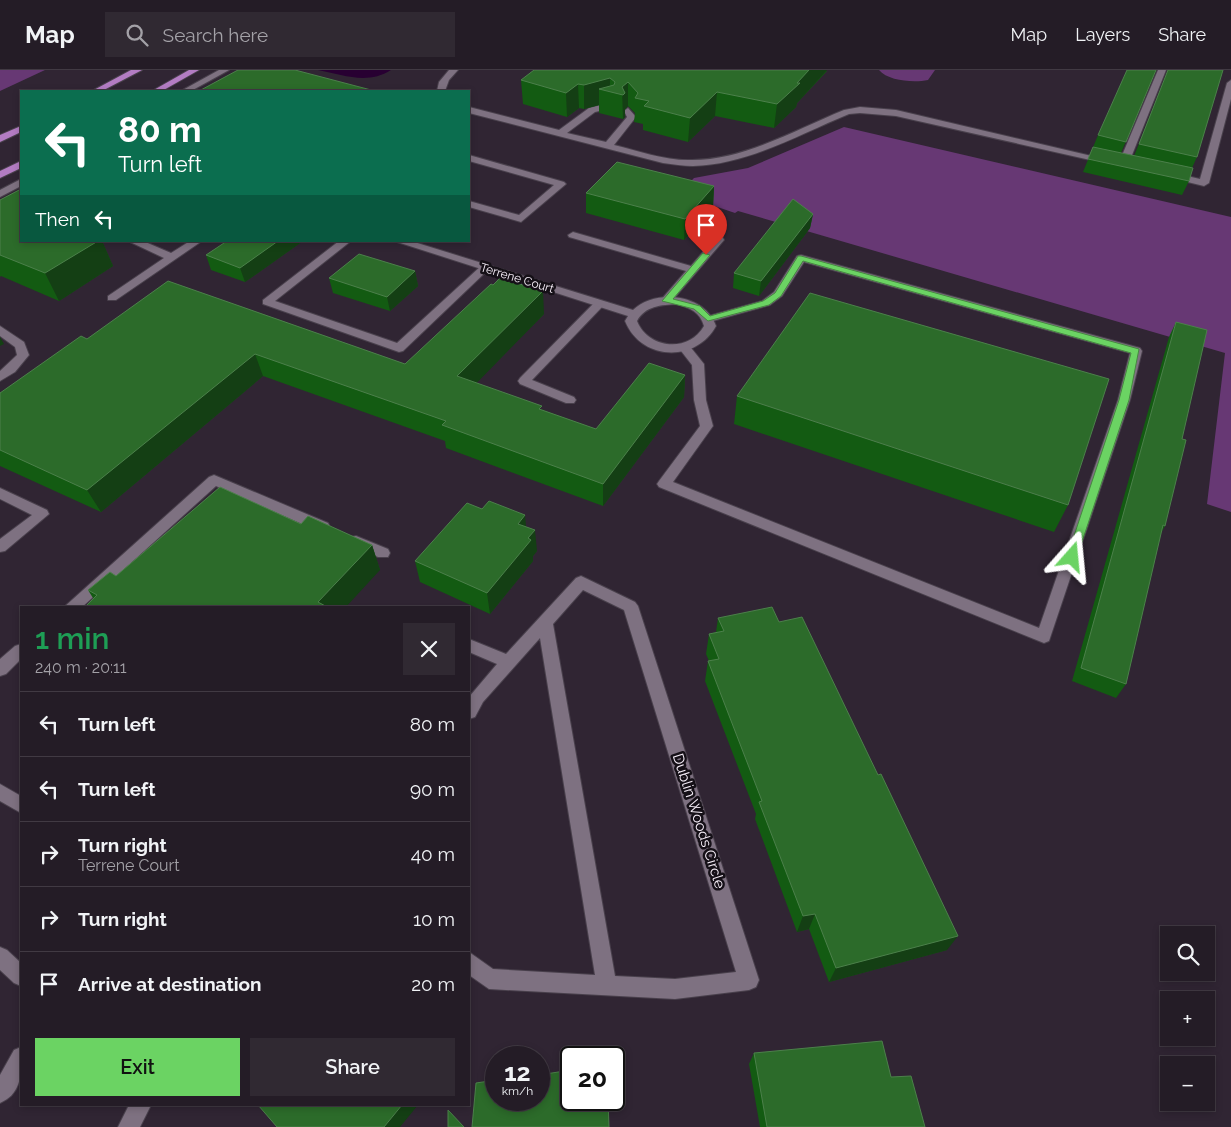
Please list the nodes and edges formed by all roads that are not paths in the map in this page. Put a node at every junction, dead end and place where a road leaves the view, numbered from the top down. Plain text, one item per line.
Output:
1 (138, 70) edge
2 (195, 70) edge
3 (225, 70) edge
4 (454, 70) edge
5 (1162, 70) edge
6 (1231, 83) edge
7 (98, 90) edge
8 (158, 90) edge
9 (187, 90) edge
10 (441, 90) edge
11 (609, 106) edge
12 (470, 110) edge
13 (628, 111) edge
14 (20, 129) edge
15 (561, 133) junction
16 (0, 139) edge
17 (608, 146) junction
18 (470, 158) edge
19 (20, 165) edge
20 (1160, 173) edge
21 (0, 175) edge
22 (20, 183) edge
23 (0, 194) edge
24 (470, 204) edge
25 (573, 235) dead end
26 (719, 240) dead end
27 (135, 242) edge
28 (197, 242) edge
29 (345, 242) edge
30 (402, 242) edge
31 (173, 258) junction
32 (485, 268) junction
33 (693, 270) junction
34 (112, 298) dead end
35 (666, 301) junction
36 (599, 304) junction
37 (634, 314) junction
38 (708, 319) junction
39 (0, 330) edge
40 (684, 347) junction
41 (0, 377) edge
42 (570, 400) dead end
43 (0, 493) edge
44 (0, 547) edge
45 (383, 553) dead end
46 (72, 606) edge
47 (546, 624) junction
48 (470, 645) edge
49 (509, 663) junction
50 (470, 710) edge
51 (0, 792) edge
52 (20, 804) edge
53 (0, 957) edge
54 (470, 963) edge
55 (20, 975) edge
56 (607, 986) junction
57 (20, 1058) edge
58 (0, 1092) edge
59 (140, 1106) edge
60 (129, 1127) edge

1 - 7 main road
2 - 8 main road
3 - 9 street
4 - 10 street
5 - 17 street
6 - 20 street
11 - 15 street
12 - 15 street
13 - 17 street
14 - 16 main road
15 - 17 street
18 - 24 street
19 - 21 main road
22 - 23 street
25 - 33 street
26 - 33 street
27 - 31 street
28 - 31 street
29 - 32 street
30 - 32 street, Terrene Court
31 - 34 street
32 - 36 street, Terrene Court
33 - 35 street
35 - 37 street
35 - 38 street
36 - 37 street, Terrene Court
36 - 42 street
37 - 40 street
38 - 40 street
38 - 40 street
39 - 41 street
43 - 44 street
45 - 46 street
47 - 49 street, Dublin Woods Circle
47 - 56 street
47 - 56 street, Dublin Woods Circle
48 - 49 street
49 - 50 street, Dublin Woods Circle
51 - 52 street
53 - 55 street
54 - 56 street, Dublin Woods Circle
57 - 58 street
59 - 60 street

